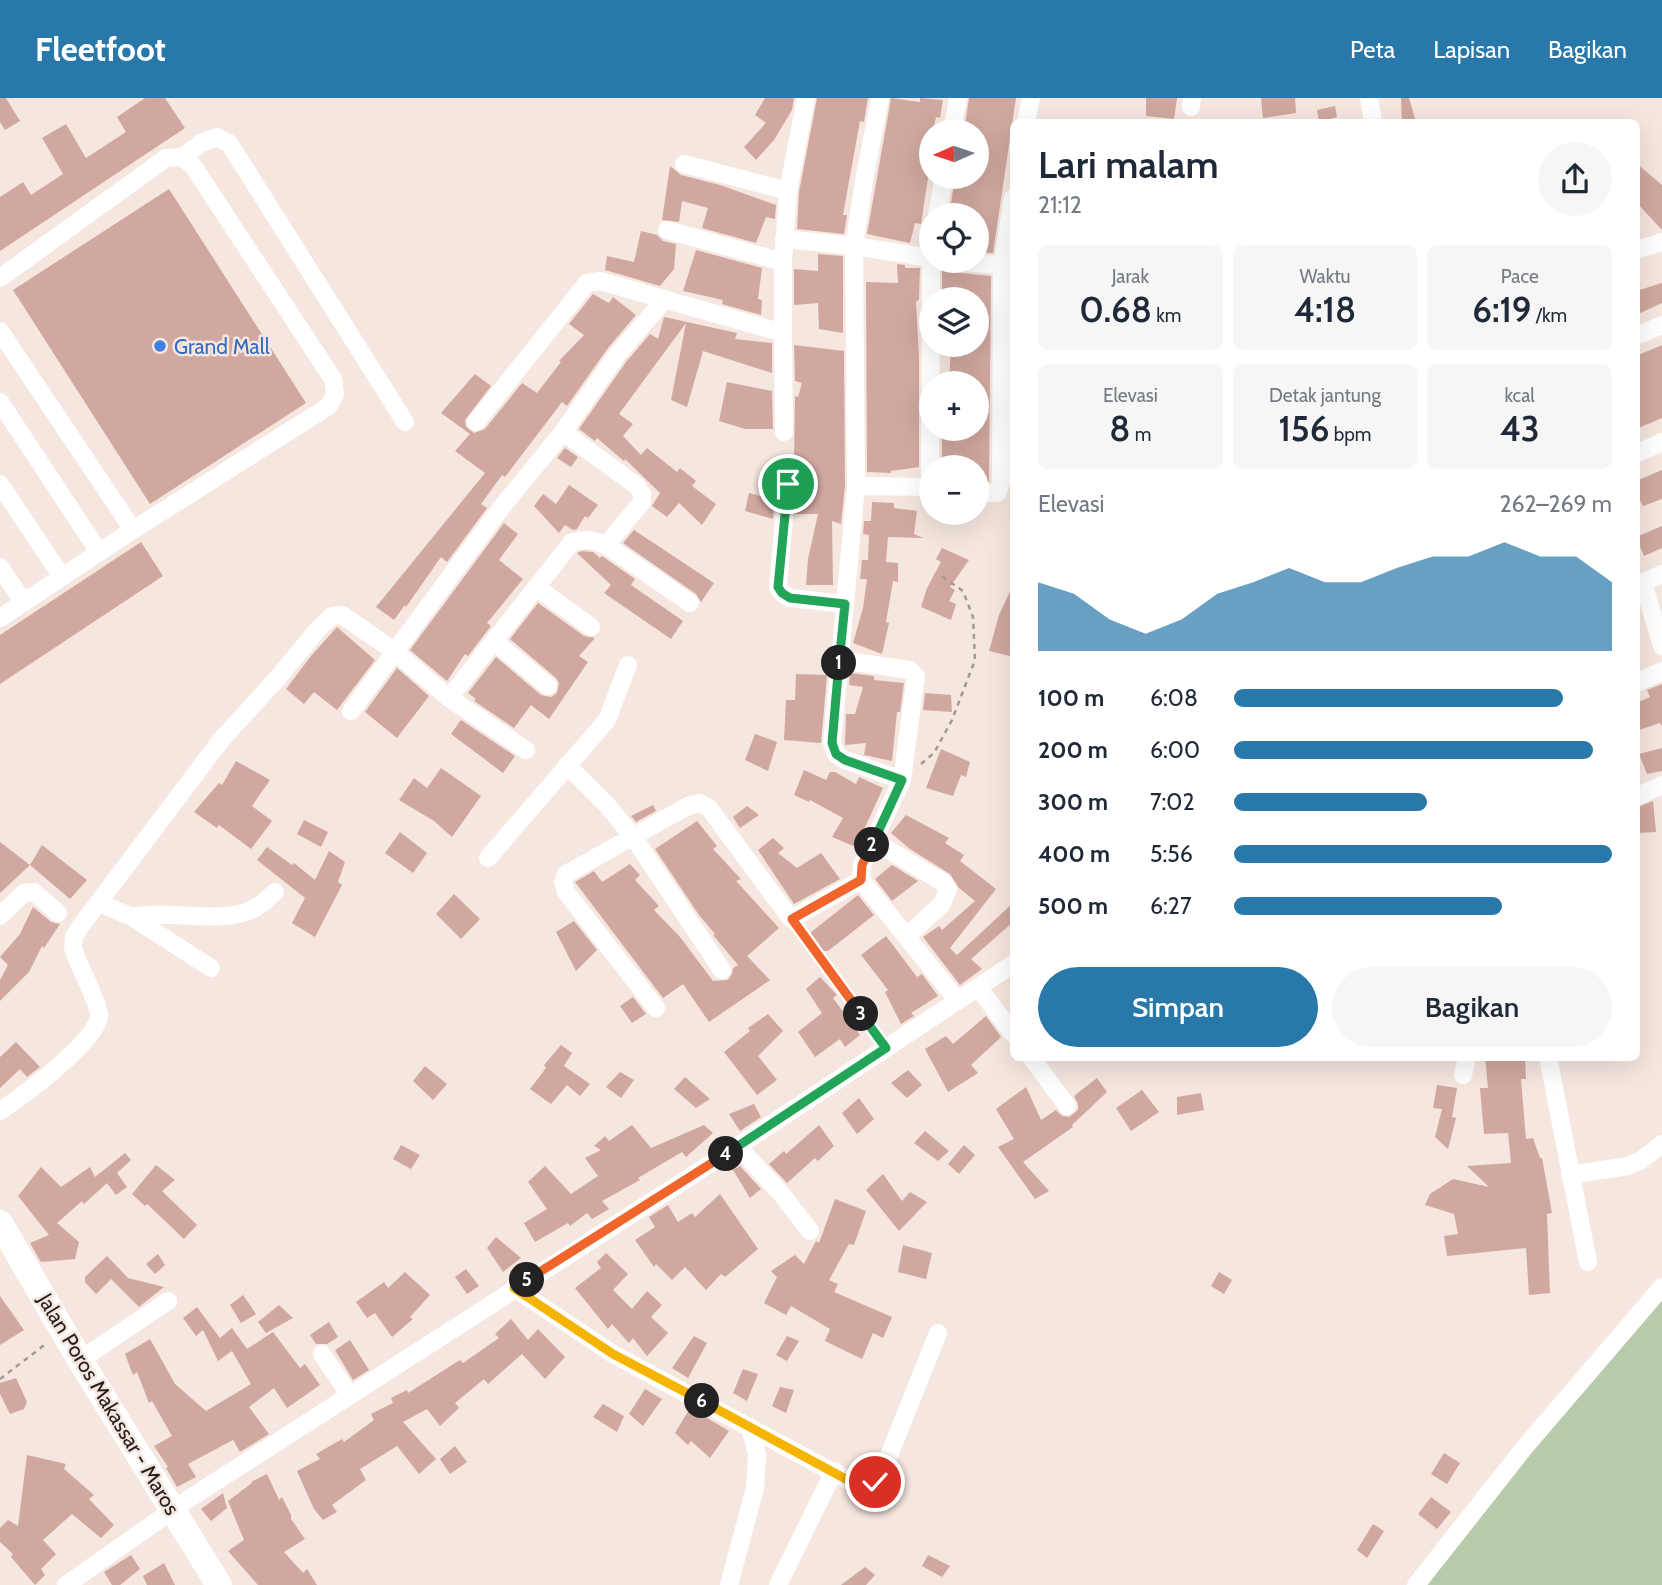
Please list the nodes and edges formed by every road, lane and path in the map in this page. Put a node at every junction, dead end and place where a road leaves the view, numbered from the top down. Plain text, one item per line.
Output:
1 (806, 98) edge
2 (880, 98) edge
3 (958, 98) edge
4 (1031, 98) edge
5 (1368, 98) edge
6 (954, 119) edge
7 (1027, 119) edge
8 (1372, 119) edge
9 (183, 157) junction
10 (684, 164) dead end
11 (788, 191) junction
12 (667, 230) dead end
13 (784, 239) junction
14 (1010, 239) edge
15 (1662, 242) edge
16 (854, 246) junction
17 (1640, 249) edge
18 (919, 254) edge
19 (783, 262) junction
20 (989, 264) edge
21 (1008, 266) edge
22 (931, 273) edge
23 (0, 277) edge
24 (664, 299) junction
25 (1662, 325) edge
26 (0, 331) edge
27 (783, 333) junction
28 (1640, 334) edge
29 (1008, 353) edge
30 (0, 402) edge
31 (405, 422) dead end
32 (476, 422) dead end
33 (563, 432) junction
34 (784, 432) dead end
35 (1662, 442) edge
36 (1640, 452) edge
37 (930, 455) edge
38 (0, 484) edge
39 (788, 484) dead end
40 (856, 486) junction
41 (919, 487) edge
42 (989, 493) edge
43 (133, 530) junction
44 (606, 545) junction
45 (99, 552) junction
46 (0, 567) edge
47 (1662, 574) edge
48 (940, 575) dead end
49 (62, 577) junction
50 (1640, 585) edge
51 (536, 587) junction
52 (23, 603) junction
53 (690, 603) dead end
54 (845, 604) junction
55 (0, 618) edge
56 (591, 627) dead end
57 (494, 641) junction
58 (1662, 646) edge
59 (394, 651) junction
60 (840, 660) junction
61 (628, 665) dead end
62 (1662, 671) edge
63 (1640, 681) edge
64 (548, 686) dead end
65 (449, 698) junction
66 (351, 711) dead end
67 (526, 750) dead end
68 (567, 765) junction
69 (902, 780) junction
70 (1662, 785) edge
71 (1640, 795) edge
72 (634, 838) junction
73 (874, 841) junction
74 (488, 858) dead end
75 (861, 880) junction
76 (275, 892) dead end
77 (99, 903) junction
78 (58, 913) dead end
79 (0, 916) edge
80 (132, 917) junction
81 (792, 919) junction
82 (907, 936) junction
83 (1010, 966) edge
84 (211, 968) dead end
85 (722, 970) dead end
86 (978, 987) junction
87 (958, 1001) junction
88 (656, 1008) dead end
89 (1010, 1030) edge
90 (886, 1048) junction
91 (1034, 1061) edge
92 (1466, 1061) edge
93 (1549, 1061) edge
94 (1463, 1075) dead end
95 (1067, 1106) dead end
96 (0, 1111) edge
97 (1662, 1144) edge
98 (738, 1146) junction
99 (1570, 1175) junction
100 (0, 1223) edge
101 (810, 1231) dead end
102 (0, 1259) edge
103 (1588, 1262) dead end
104 (1662, 1287) edge
105 (514, 1288) junction
106 (167, 1301) dead end
107 (937, 1333) dead end
108 (50, 1341) junction
109 (322, 1354) dead end
110 (80, 1360) junction
111 (0, 1379) edge
112 (349, 1394) junction
113 (750, 1427) junction
114 (834, 1471) junction
115 (167, 1514) junction
116 (66, 1585) edge
117 (201, 1585) edge
118 (219, 1585) edge
119 (729, 1585) edge
120 (778, 1585) edge
121 (1416, 1585) edge

1 - 11 street
2 - 16 street
3 - 6 street
4 - 7 street
5 - 8 street
9 - 23 street
9 - 31 street
9 - 43 street
10 - 11 street
11 - 13 street
12 - 19 street
13 - 16 street
13 - 19 street
14 - 21 street
15 - 17 street
16 - 18 street
16 - 40 street
19 - 27 street
20 - 21 street
21 - 29 street
22 - 37 street
24 - 27 street
24 - 32 street
24 - 33 street
25 - 28 street
26 - 43 street
27 - 34 street
29 - 42 street
30 - 45 street
33 - 44 street
33 - 59 street
35 - 36 street
38 - 49 street
39 - 54 street
40 - 41 street
40 - 54 street
43 - 45 street
44 - 51 street
44 - 53 street
45 - 49 street
46 - 52 street
47 - 50 street
48 - 69 path
49 - 52 street
50 - 58 street
51 - 56 street
51 - 57 street
52 - 55 street
54 - 60 street
57 - 64 street
57 - 65 street
59 - 65 street
59 - 66 street
59 - 77 street
60 - 69 street
60 - 69 street
61 - 68 street
62 - 63 street
65 - 67 street
68 - 72 street
68 - 74 street
69 - 73 street
70 - 71 street
72 - 81 street
72 - 85 street
72 - 88 street
73 - 75 street
73 - 82 street
75 - 81 street
75 - 82 street
76 - 80 street
77 - 80 street
77 - 96 street
78 - 79 street
80 - 84 street
81 - 90 path
82 - 87 street
83 - 86 street
86 - 87 street
86 - 89 street
87 - 90 street
90 - 98 street
91 - 95 street
92 - 94 street
93 - 99 street
97 - 99 street
98 - 101 street
98 - 105 street
99 - 103 street
100 - 110 highway, Jalan Poros Makassar - Maros
102 - 108 highway, Jalan Poros Makassar - Maros
104 - 121 street
105 - 112 street
105 - 113 street
106 - 110 street
107 - 114 street
108 - 111 path
108 - 115 highway, Jalan Poros Makassar - Maros
109 - 112 street
110 - 115 highway, Jalan Poros Makassar - Maros
112 - 115 street
113 - 114 street
113 - 119 street
114 - 120 street
115 - 116 street
115 - 117 highway, Jalan Poros Makassar - Maros
115 - 118 highway, Jalan Poros Makassar - Maros

